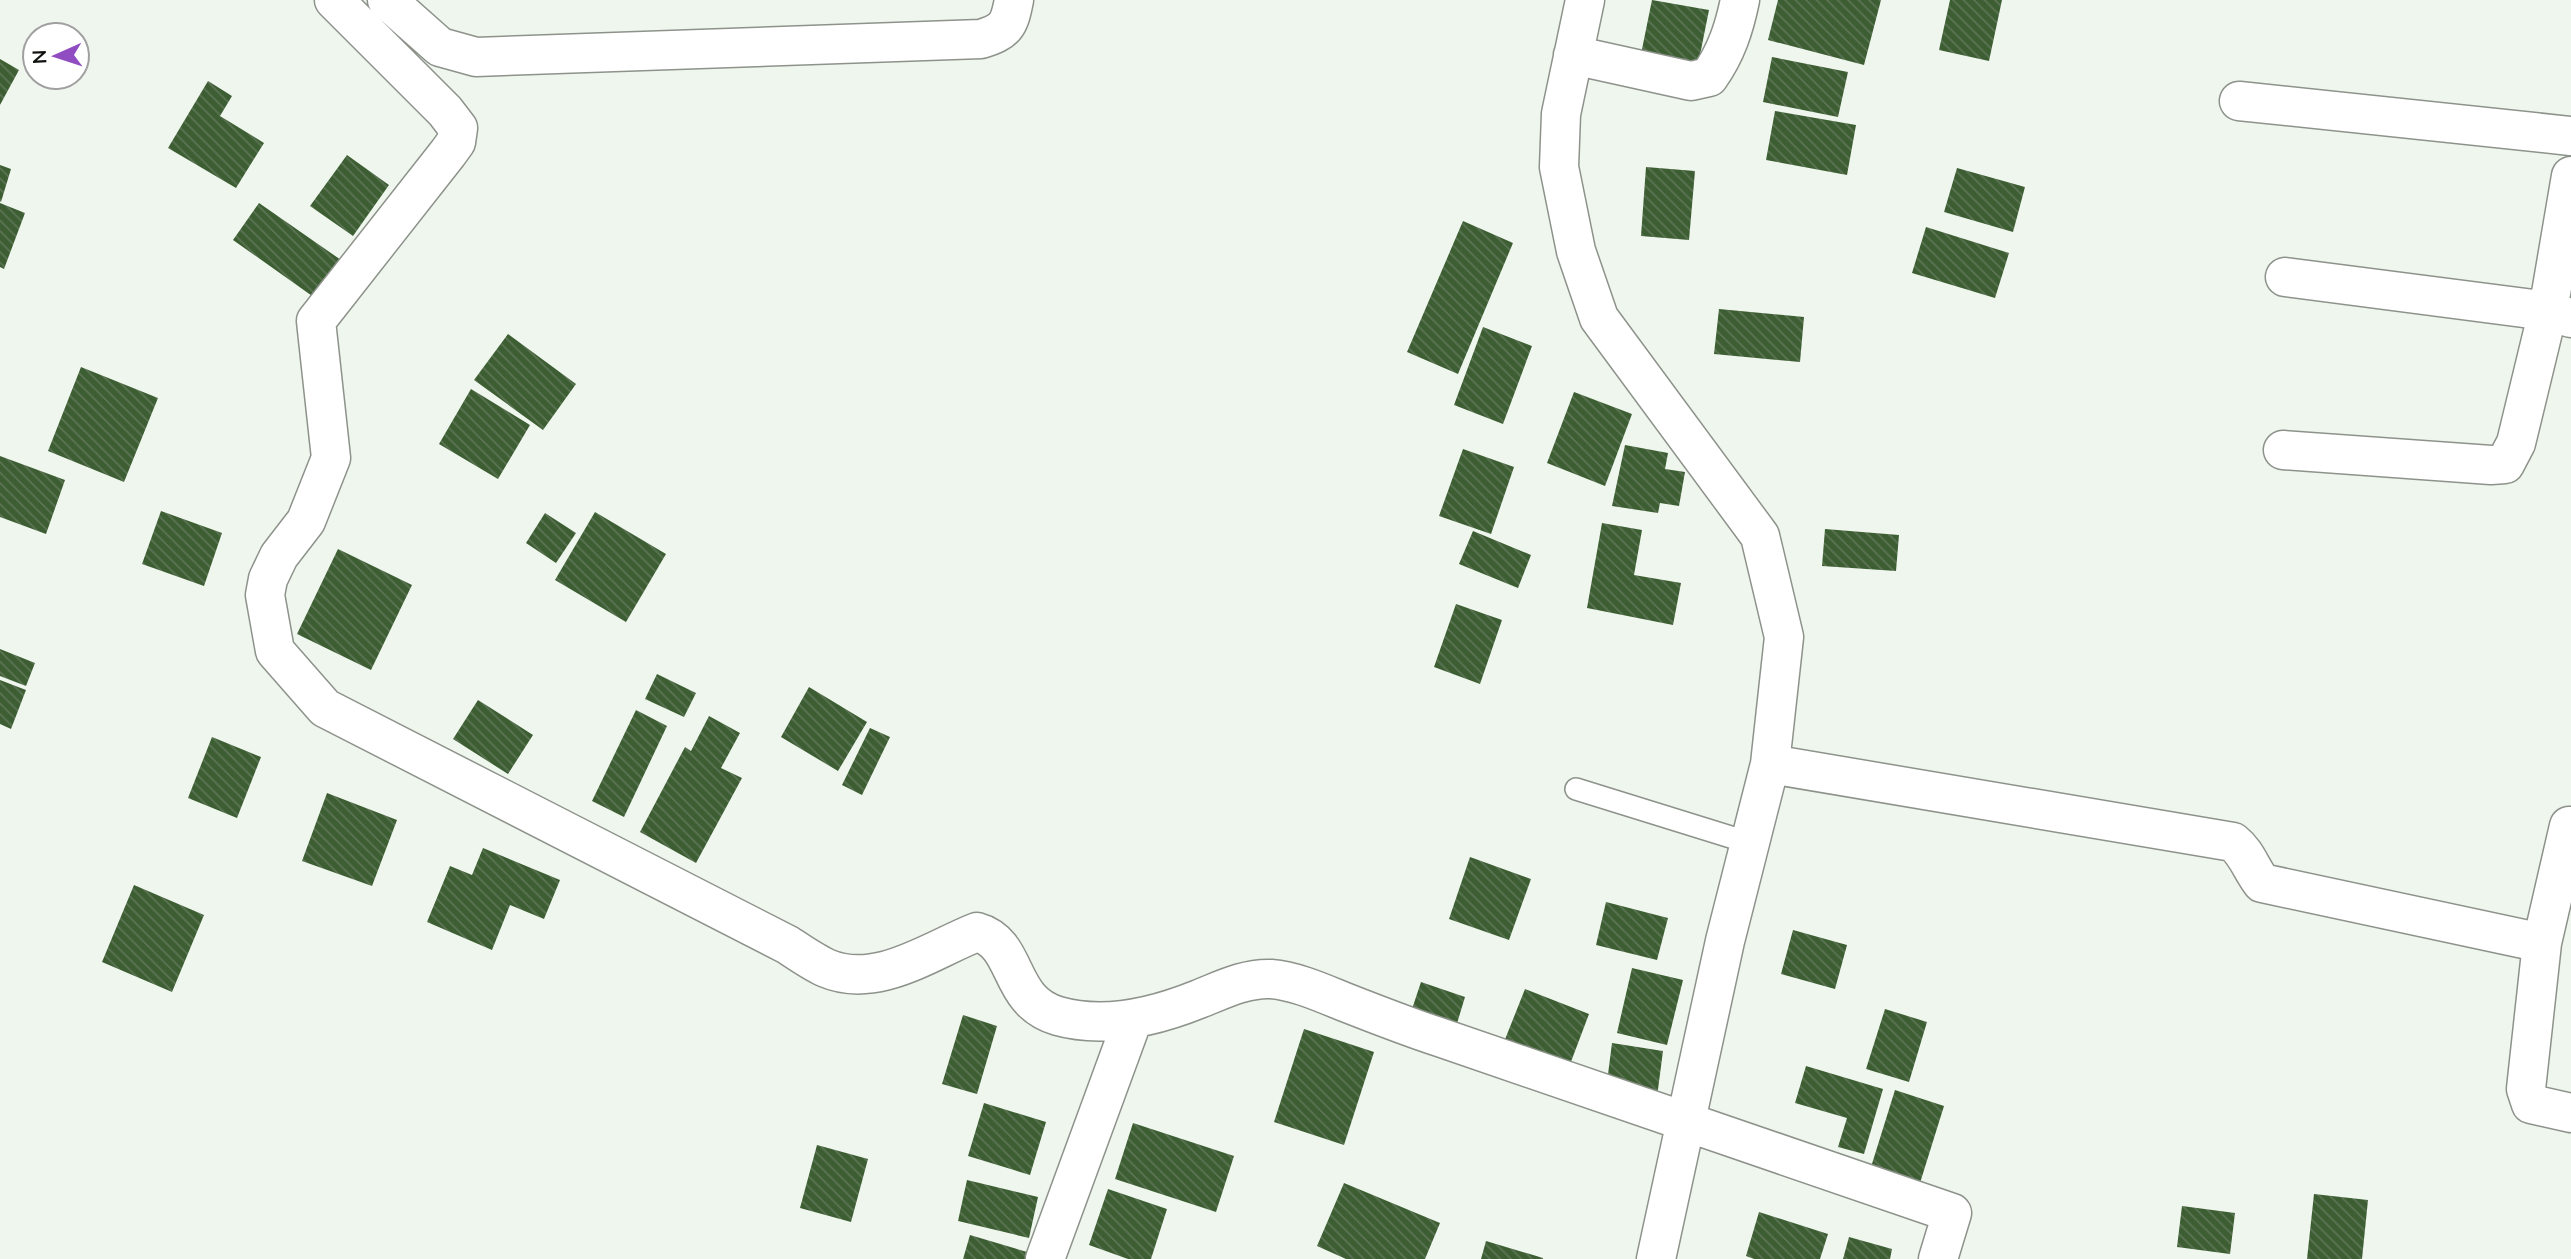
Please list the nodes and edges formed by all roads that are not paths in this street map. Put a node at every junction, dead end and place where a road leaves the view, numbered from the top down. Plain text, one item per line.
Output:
1 (334, 0) edge
2 (387, 0) edge
3 (1014, 0) edge
4 (1585, 0) edge
5 (1740, 0) edge
6 (1573, 55) junction
7 (2239, 101) dead end
8 (2571, 136) edge
9 (2571, 176) edge
10 (2285, 277) dead end
11 (2559, 314) edge
12 (2283, 450) dead end
13 (1770, 764) junction
14 (1576, 789) dead end
15 (2569, 826) dead end
16 (1750, 843) junction
17 (2542, 943) junction
18 (1133, 1019) junction
19 (2571, 1114) edge
20 (1687, 1122) junction
21 (1045, 1259) edge
22 (1656, 1259) edge
23 (1938, 1259) edge

1 - 18 street
2 - 3 street
4 - 6 street
5 - 6 street
6 - 13 street
7 - 8 street
9 - 11 street
10 - 11 street
11 - 12 street
13 - 16 street
13 - 17 street
14 - 16 lane
15 - 17 street
16 - 20 street
17 - 19 street
18 - 20 street
18 - 21 street
20 - 22 street
20 - 23 street

